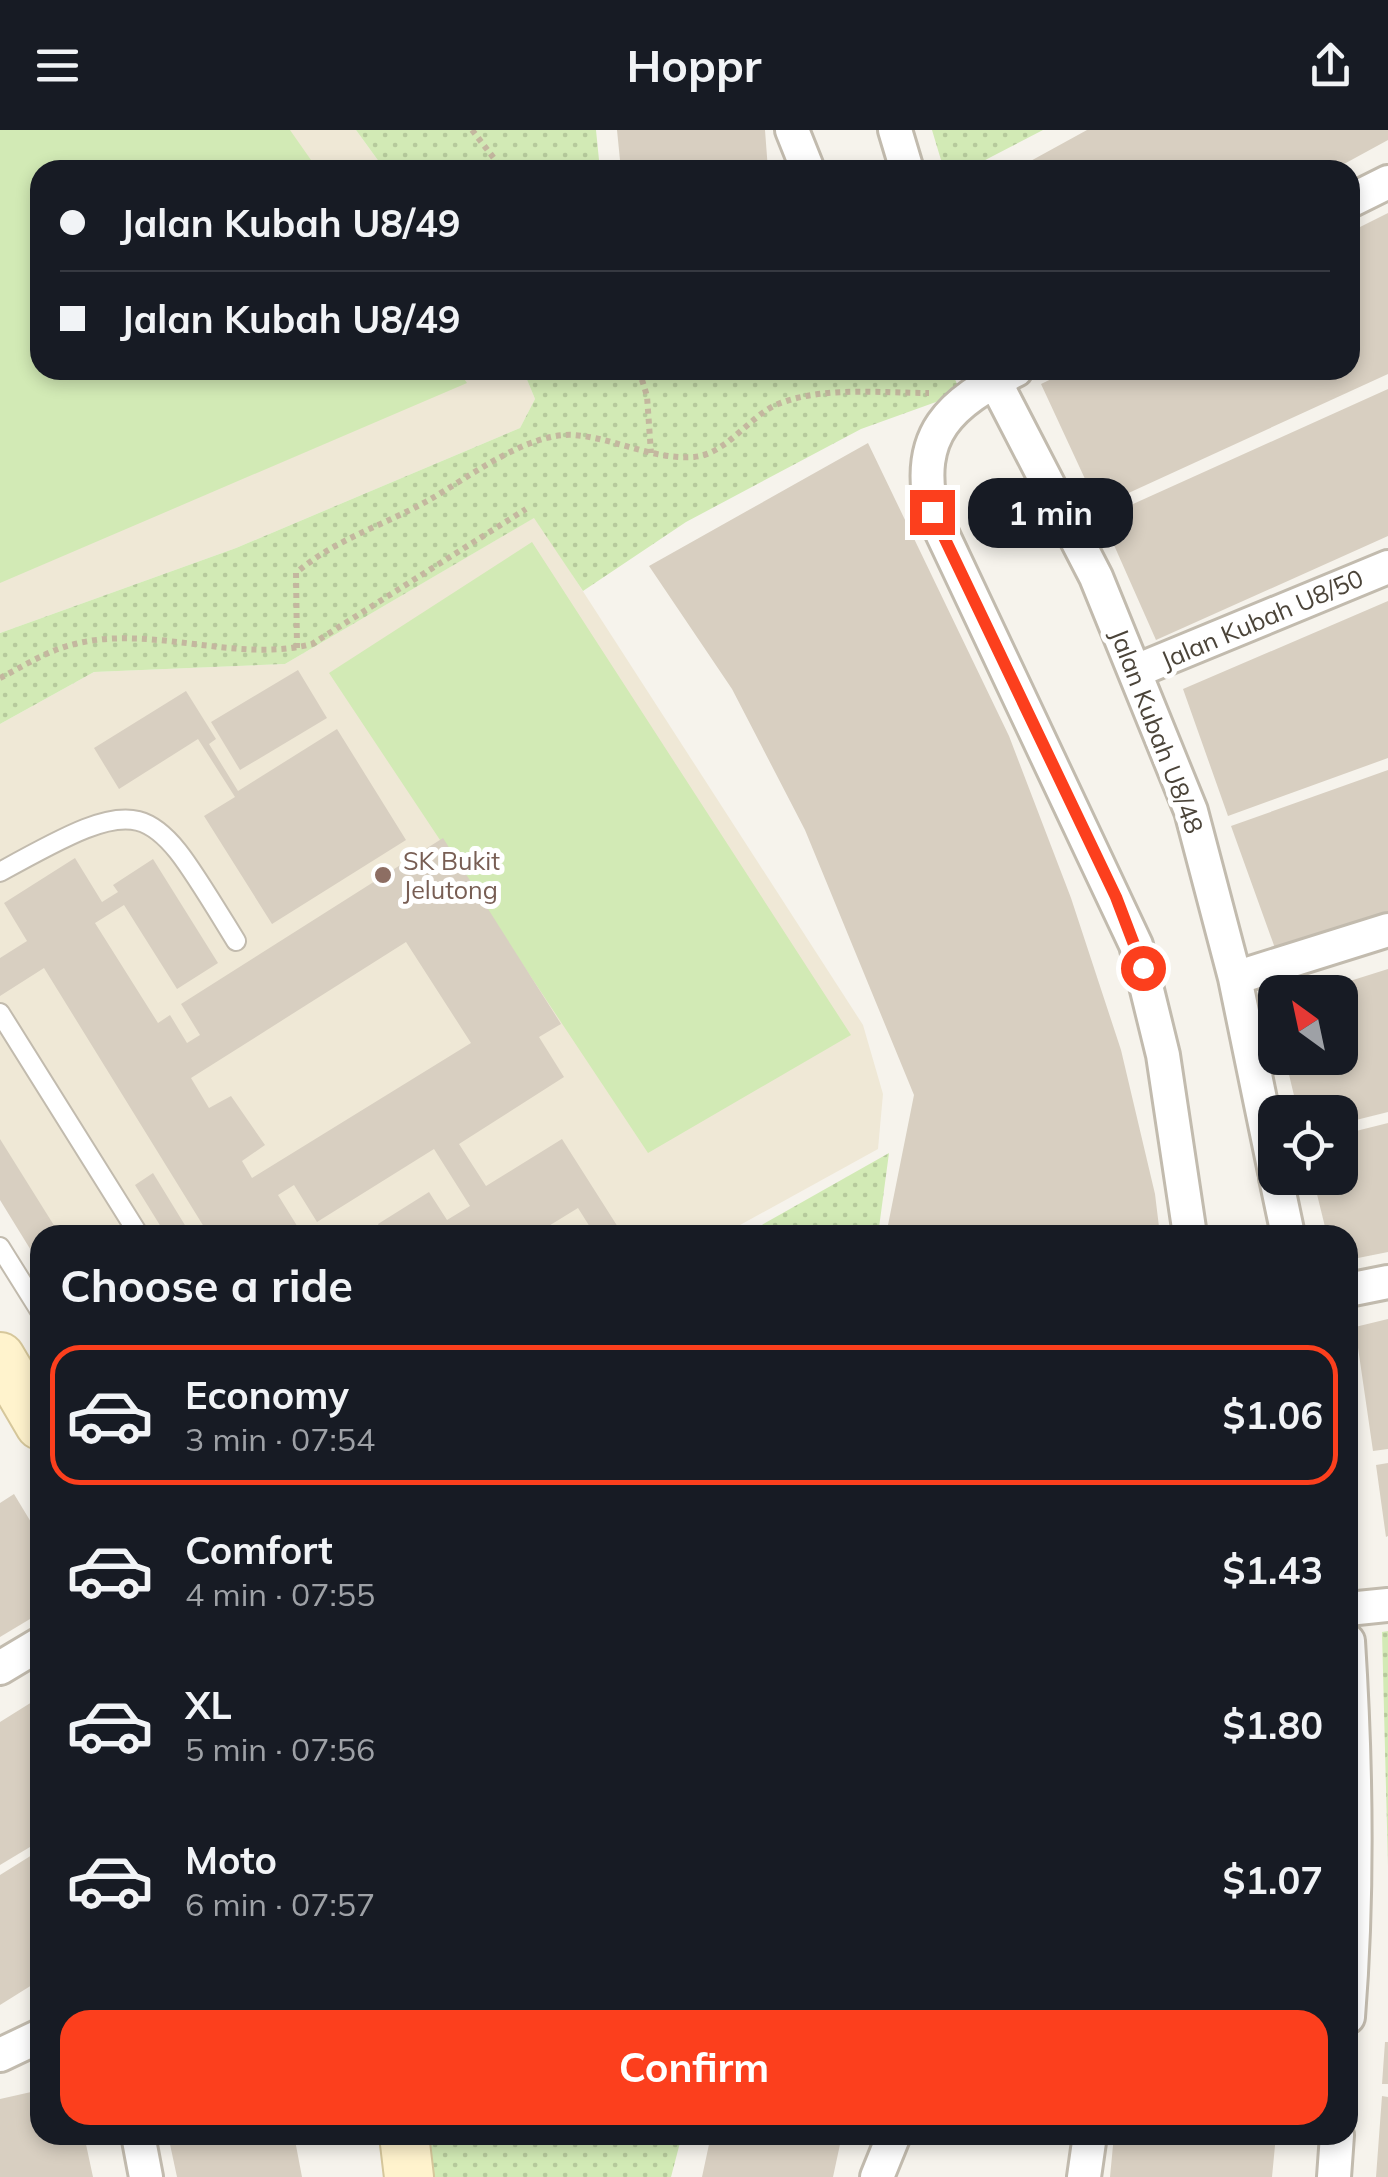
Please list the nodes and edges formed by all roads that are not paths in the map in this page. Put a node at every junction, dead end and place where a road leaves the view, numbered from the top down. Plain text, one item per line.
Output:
1 (792, 130) edge
2 (896, 130) edge
3 (804, 160) edge
4 (904, 160) edge
5 (1388, 182) edge
6 (1360, 197) edge
7 (992, 380) edge
8 (1003, 380) edge
9 (1388, 566) edge
10 (1136, 671) junction
11 (0, 872) edge
12 (1388, 930) edge
13 (236, 941) dead end
14 (1235, 978) junction
15 (0, 1013) edge
16 (1259, 1095) edge
17 (1280, 1195) edge
18 (132, 1225) edge
19 (1188, 1225) edge
20 (1286, 1225) edge
21 (0, 1247) edge
22 (1388, 1282) edge
23 (1358, 1288) edge
24 (30, 1294) edge
25 (0, 1357) edge
26 (30, 1408) edge
27 (1388, 1605) edge
28 (1358, 1608) edge
29 (30, 1650) edge
30 (0, 1668) edge
31 (1358, 1828) edge
32 (1364, 1925) edge
33 (1358, 1960) edge
34 (30, 2041) edge
35 (0, 2055) edge
36 (140, 2145) edge
37 (405, 2145) edge
38 (890, 2145) edge
39 (1089, 2145) edge
40 (1336, 2145) edge
41 (146, 2177) edge
42 (409, 2177) edge
43 (876, 2177) edge
44 (1084, 2177) edge
45 (1334, 2177) edge

1 - 3 street
2 - 4 street
5 - 6 street
7 - 19 street
8 - 10 street, Jalan Kubah U8/48
9 - 10 street, Jalan Kubah U8/50
10 - 14 street, Jalan Kubah U8/48
11 - 13 lane
12 - 14 street
14 - 16 street, Jalan Kubah U8/48
15 - 18 lane
17 - 20 street, Jalan Kubah U8/48
21 - 24 lane
22 - 23 street
25 - 26 street
27 - 28 street
29 - 30 street
31 - 32 street
32 - 33 street
34 - 35 street
36 - 41 street
37 - 42 street
38 - 43 street
39 - 44 street
40 - 45 street

